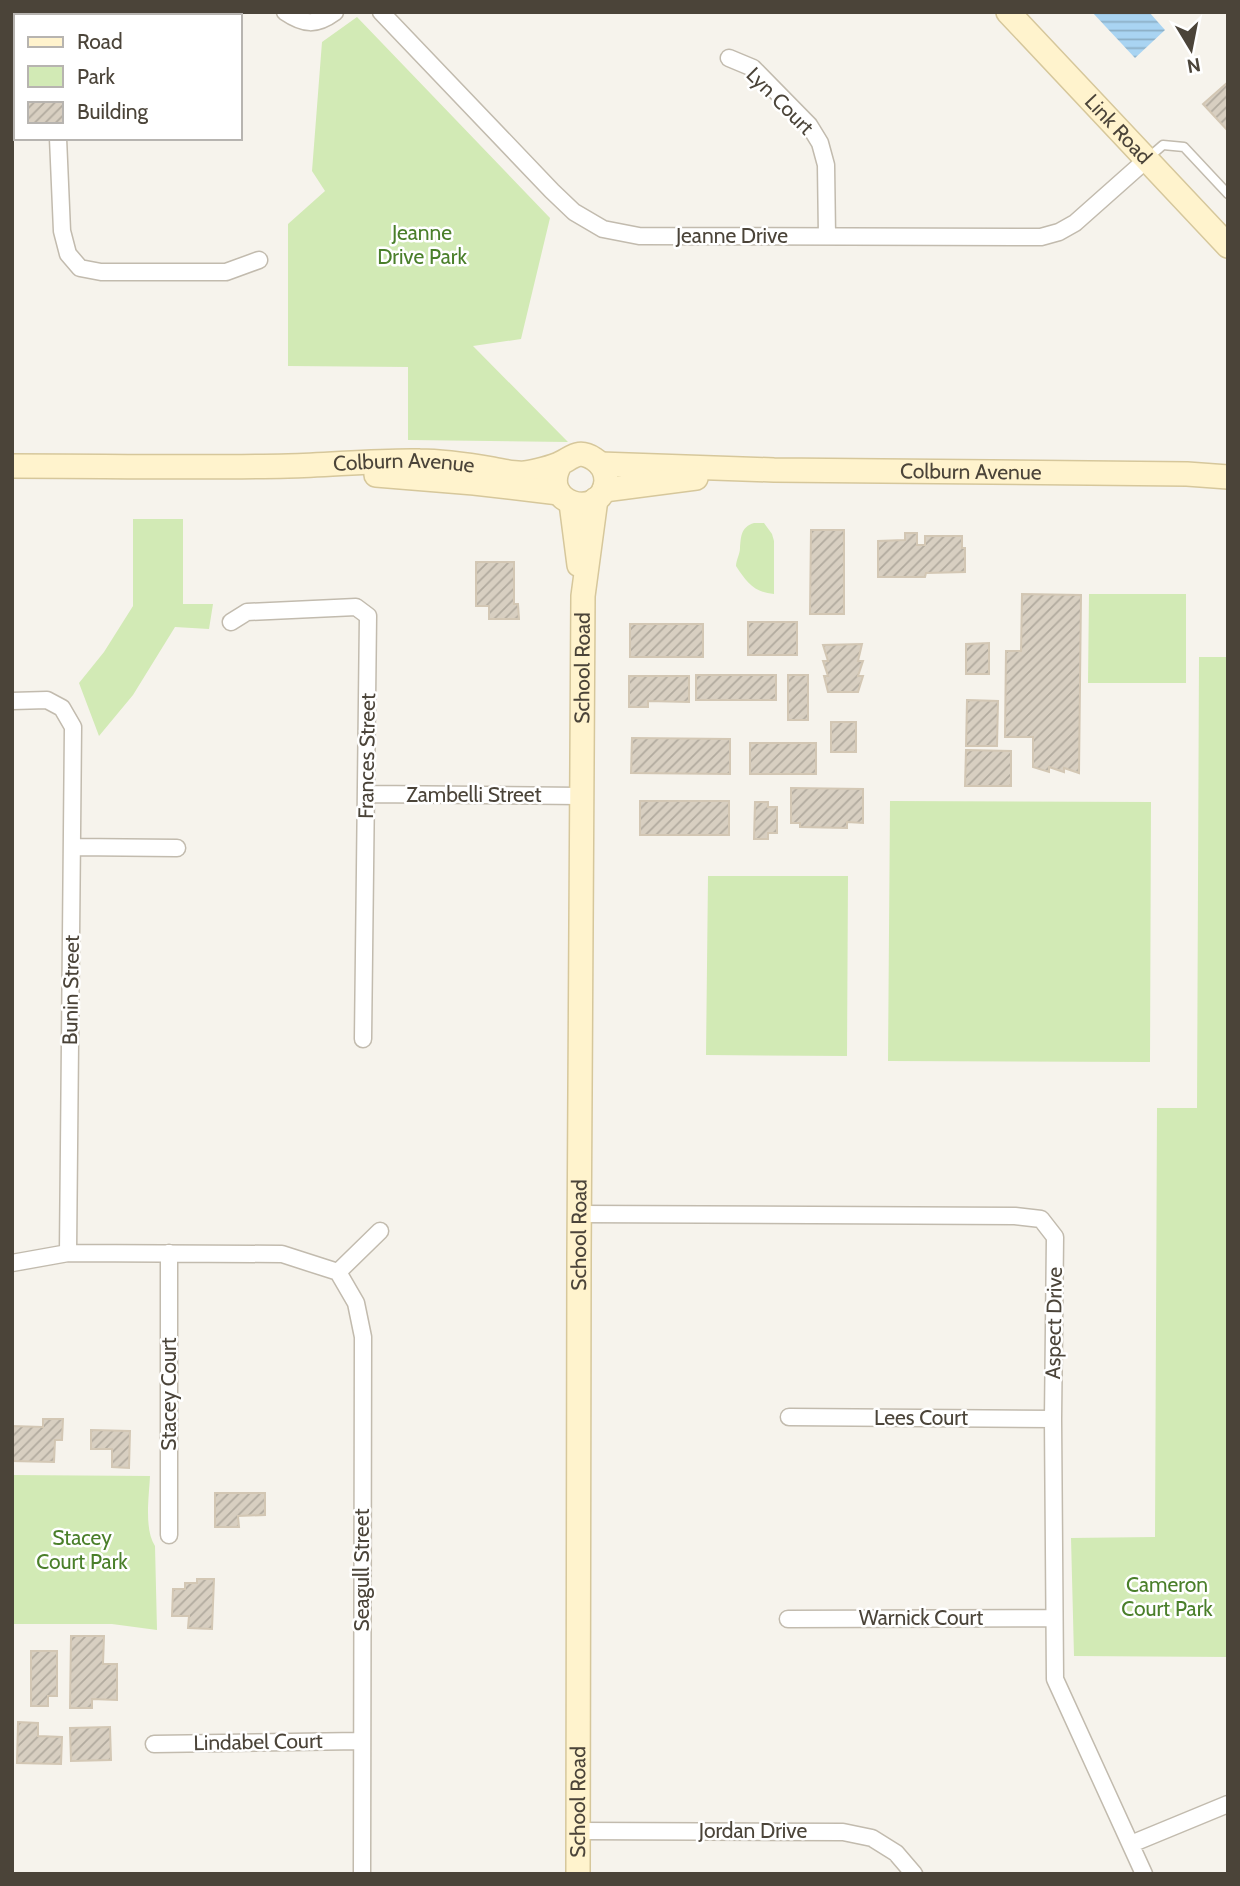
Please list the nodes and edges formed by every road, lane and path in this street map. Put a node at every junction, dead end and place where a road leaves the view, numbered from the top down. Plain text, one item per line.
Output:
1 (285, 12) edge
2 (335, 12) edge
3 (381, 12) edge
4 (1009, 12) edge
5 (729, 58) dead end
6 (58, 140) edge
7 (1146, 160) junction
8 (1228, 194) edge
9 (827, 236) junction
10 (1228, 246) edge
11 (259, 260) dead end
12 (561, 463) junction
13 (600, 464) junction
14 (12, 466) edge
15 (286, 466) junction
16 (755, 470) junction
17 (1228, 470) edge
18 (1187, 474) junction
19 (1228, 477) edge
20 (600, 494) junction
21 (565, 498) junction
22 (583, 596) junction
23 (231, 622) dead end
24 (12, 701) edge
25 (367, 794) junction
26 (581, 796) junction
27 (72, 847) junction
28 (177, 848) dead end
29 (363, 1039) dead end
30 (579, 1214) junction
31 (380, 1231) dead end
32 (68, 1253) junction
33 (169, 1253) junction
34 (12, 1263) edge
35 (338, 1272) junction
36 (789, 1417) dead end
37 (1053, 1419) junction
38 (169, 1535) dead end
39 (1054, 1618) junction
40 (788, 1619) dead end
41 (361, 1741) junction
42 (155, 1744) dead end
43 (1228, 1804) edge
44 (578, 1831) junction
45 (1130, 1844) junction
46 (362, 1874) edge
47 (578, 1874) edge
48 (914, 1874) edge
49 (1144, 1874) edge

1 - 2 street
3 - 9 street, Jeanne Drive
4 - 7 street, Link Road
5 - 9 street, Lyn Court
6 - 11 street
7 - 8 lane
7 - 9 street, Jeanne Drive
7 - 10 street, Link Road
12 - 13 street, Colburn Avenue
12 - 15 street, Colburn Avenue
12 - 21 street
13 - 16 street, Colburn Avenue
13 - 20 street
14 - 15 street, Colburn Avenue
15 - 21 street, Colburn Avenue
16 - 18 street, Colburn Avenue
16 - 20 street, Colburn Avenue
17 - 18 street, Colburn Avenue
18 - 19 street, Colburn Avenue
20 - 21 street, Colburn Avenue
20 - 22 street, School Road
21 - 22 street, School Road
22 - 26 street, School Road
23 - 25 street, Frances Street
24 - 27 street, Bunin Street
25 - 26 street, Zambelli Street
25 - 29 street, Frances Street
26 - 30 street, School Road
27 - 28 street
27 - 32 street, Bunin Street
30 - 37 street, Aspect Drive
30 - 44 street, School Road
31 - 35 street
32 - 33 street
32 - 34 street
33 - 35 street
33 - 38 street, Stacey Court
35 - 41 street, Seagull Street
36 - 37 street, Lees Court
37 - 39 street, Aspect Drive
39 - 40 street, Warnick Court
39 - 45 street, Aspect Drive
41 - 42 street, Lindabel Court
41 - 46 street, Seagull Street
43 - 45 street
44 - 47 street, School Road
44 - 48 street, Jordan Drive
45 - 49 street, Aspect Drive

